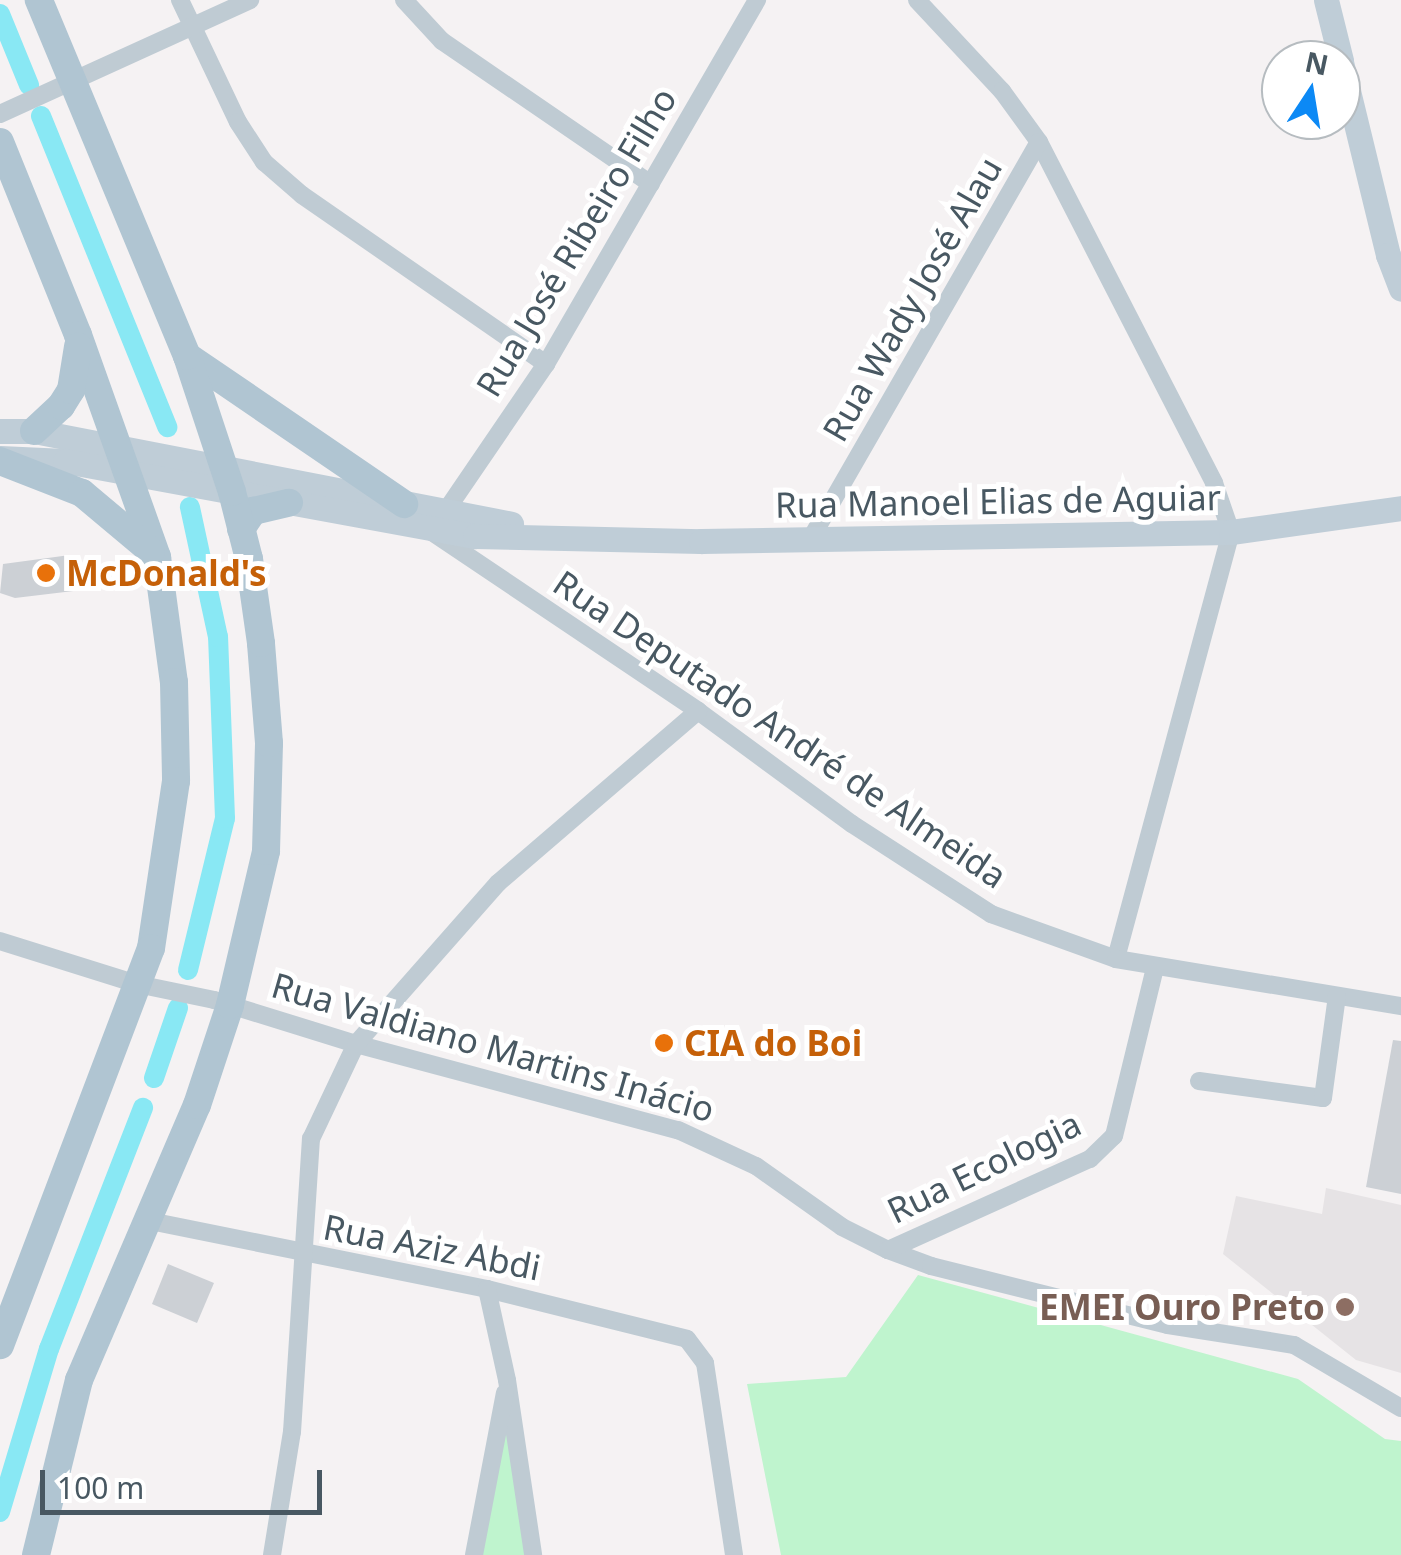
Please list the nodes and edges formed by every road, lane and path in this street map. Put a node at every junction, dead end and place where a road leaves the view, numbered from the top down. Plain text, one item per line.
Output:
1 (39, 0) edge
2 (180, 0) edge
3 (250, 0) edge
4 (404, 0) edge
5 (756, 0) edge
6 (917, 0) edge
7 (1326, 0) edge
8 (193, 26) junction
9 (1336, 40) edge
10 (67, 86) junction
11 (7, 111) edge
12 (1361, 137) edge
13 (0, 142) edge
14 (1039, 142) junction
15 (650, 184) junction
16 (1401, 289) edge
17 (78, 335) junction
18 (186, 356) junction
19 (546, 364) junction
20 (0, 431) edge
21 (34, 431) junction
22 (0, 460) edge
23 (122, 462) junction
24 (228, 481) junction
25 (288, 503) junction
26 (404, 504) junction
27 (1401, 508) edge
28 (437, 521) junction
29 (241, 529) junction
30 (1231, 532) junction
31 (810, 540) junction
32 (157, 557) junction
33 (698, 711) junction
34 (0, 941) edge
35 (1116, 959) junction
36 (1155, 968) junction
37 (150, 987) junction
38 (1337, 996) junction
39 (217, 1002) junction
40 (1401, 1006) edge
41 (356, 1044) junction
42 (1199, 1081) dead end
43 (150, 1221) junction
44 (888, 1250) junction
45 (304, 1255) junction
46 (487, 1290) junction
47 (0, 1345) edge
48 (507, 1380) junction
49 (1401, 1408) edge
50 (36, 1555) edge
51 (272, 1555) edge
52 (474, 1555) edge
53 (534, 1555) edge
54 (734, 1555) edge

1 - 10 main road
2 - 8 street
3 - 8 street
4 - 15 street
5 - 15 street, Rua José Ribeiro Filho
6 - 14 street
7 - 9 main road
8 - 10 street
8 - 19 street
10 - 11 street
10 - 18 main road
12 - 16 main road
13 - 17 main road
14 - 30 street
14 - 31 street, Rua Wady José Alau
15 - 19 street, Rua José Ribeiro Filho
17 - 21 main road
17 - 23 main road
18 - 24 main road
18 - 26 main road
19 - 28 street, Rua José Ribeiro Filho
20 - 21 main road
21 - 23 main road
22 - 23 main road
22 - 32 main road
23 - 24 main road, Rua Manoel Elias de Aguiar
23 - 32 main road
24 - 25 main road, Rua Manoel Elias de Aguiar
24 - 26 main road, Rua Manoel Elias de Aguiar
24 - 29 main road
25 - 28 main road, Rua Manoel Elias de Aguiar
25 - 29 main road
26 - 28 main road, Rua Manoel Elias de Aguiar
27 - 30 main road, Rua Manoel Elias de Aguiar
28 - 31 main road, Rua Manoel Elias de Aguiar
28 - 33 street, Rua Deputado André de Almeida
29 - 39 main road
30 - 31 main road, Rua Manoel Elias de Aguiar
30 - 35 street
32 - 37 main road
33 - 35 street, Rua Deputado André de Almeida
33 - 41 street
34 - 37 street, Rua Valdiano Martins Inácio
35 - 36 street, Rua Deputado André de Almeida
36 - 38 street, Rua Deputado André de Almeida
36 - 44 street, Rua Ecologia
37 - 39 street, Rua Valdiano Martins Inácio
37 - 47 main road
38 - 40 street, Rua Deputado André de Almeida
38 - 42 street
39 - 41 street, Rua Valdiano Martins Inácio
39 - 43 main road
41 - 44 street, Rua Valdiano Martins Inácio
41 - 45 street
43 - 45 street, Rua Aziz Abdi
43 - 50 main road
44 - 49 street, Rua Valdiano Martins Inácio
45 - 46 street, Rua Aziz Abdi
45 - 51 street
46 - 48 street
46 - 54 street, Rua Aziz Abdi
48 - 52 street
48 - 53 street

